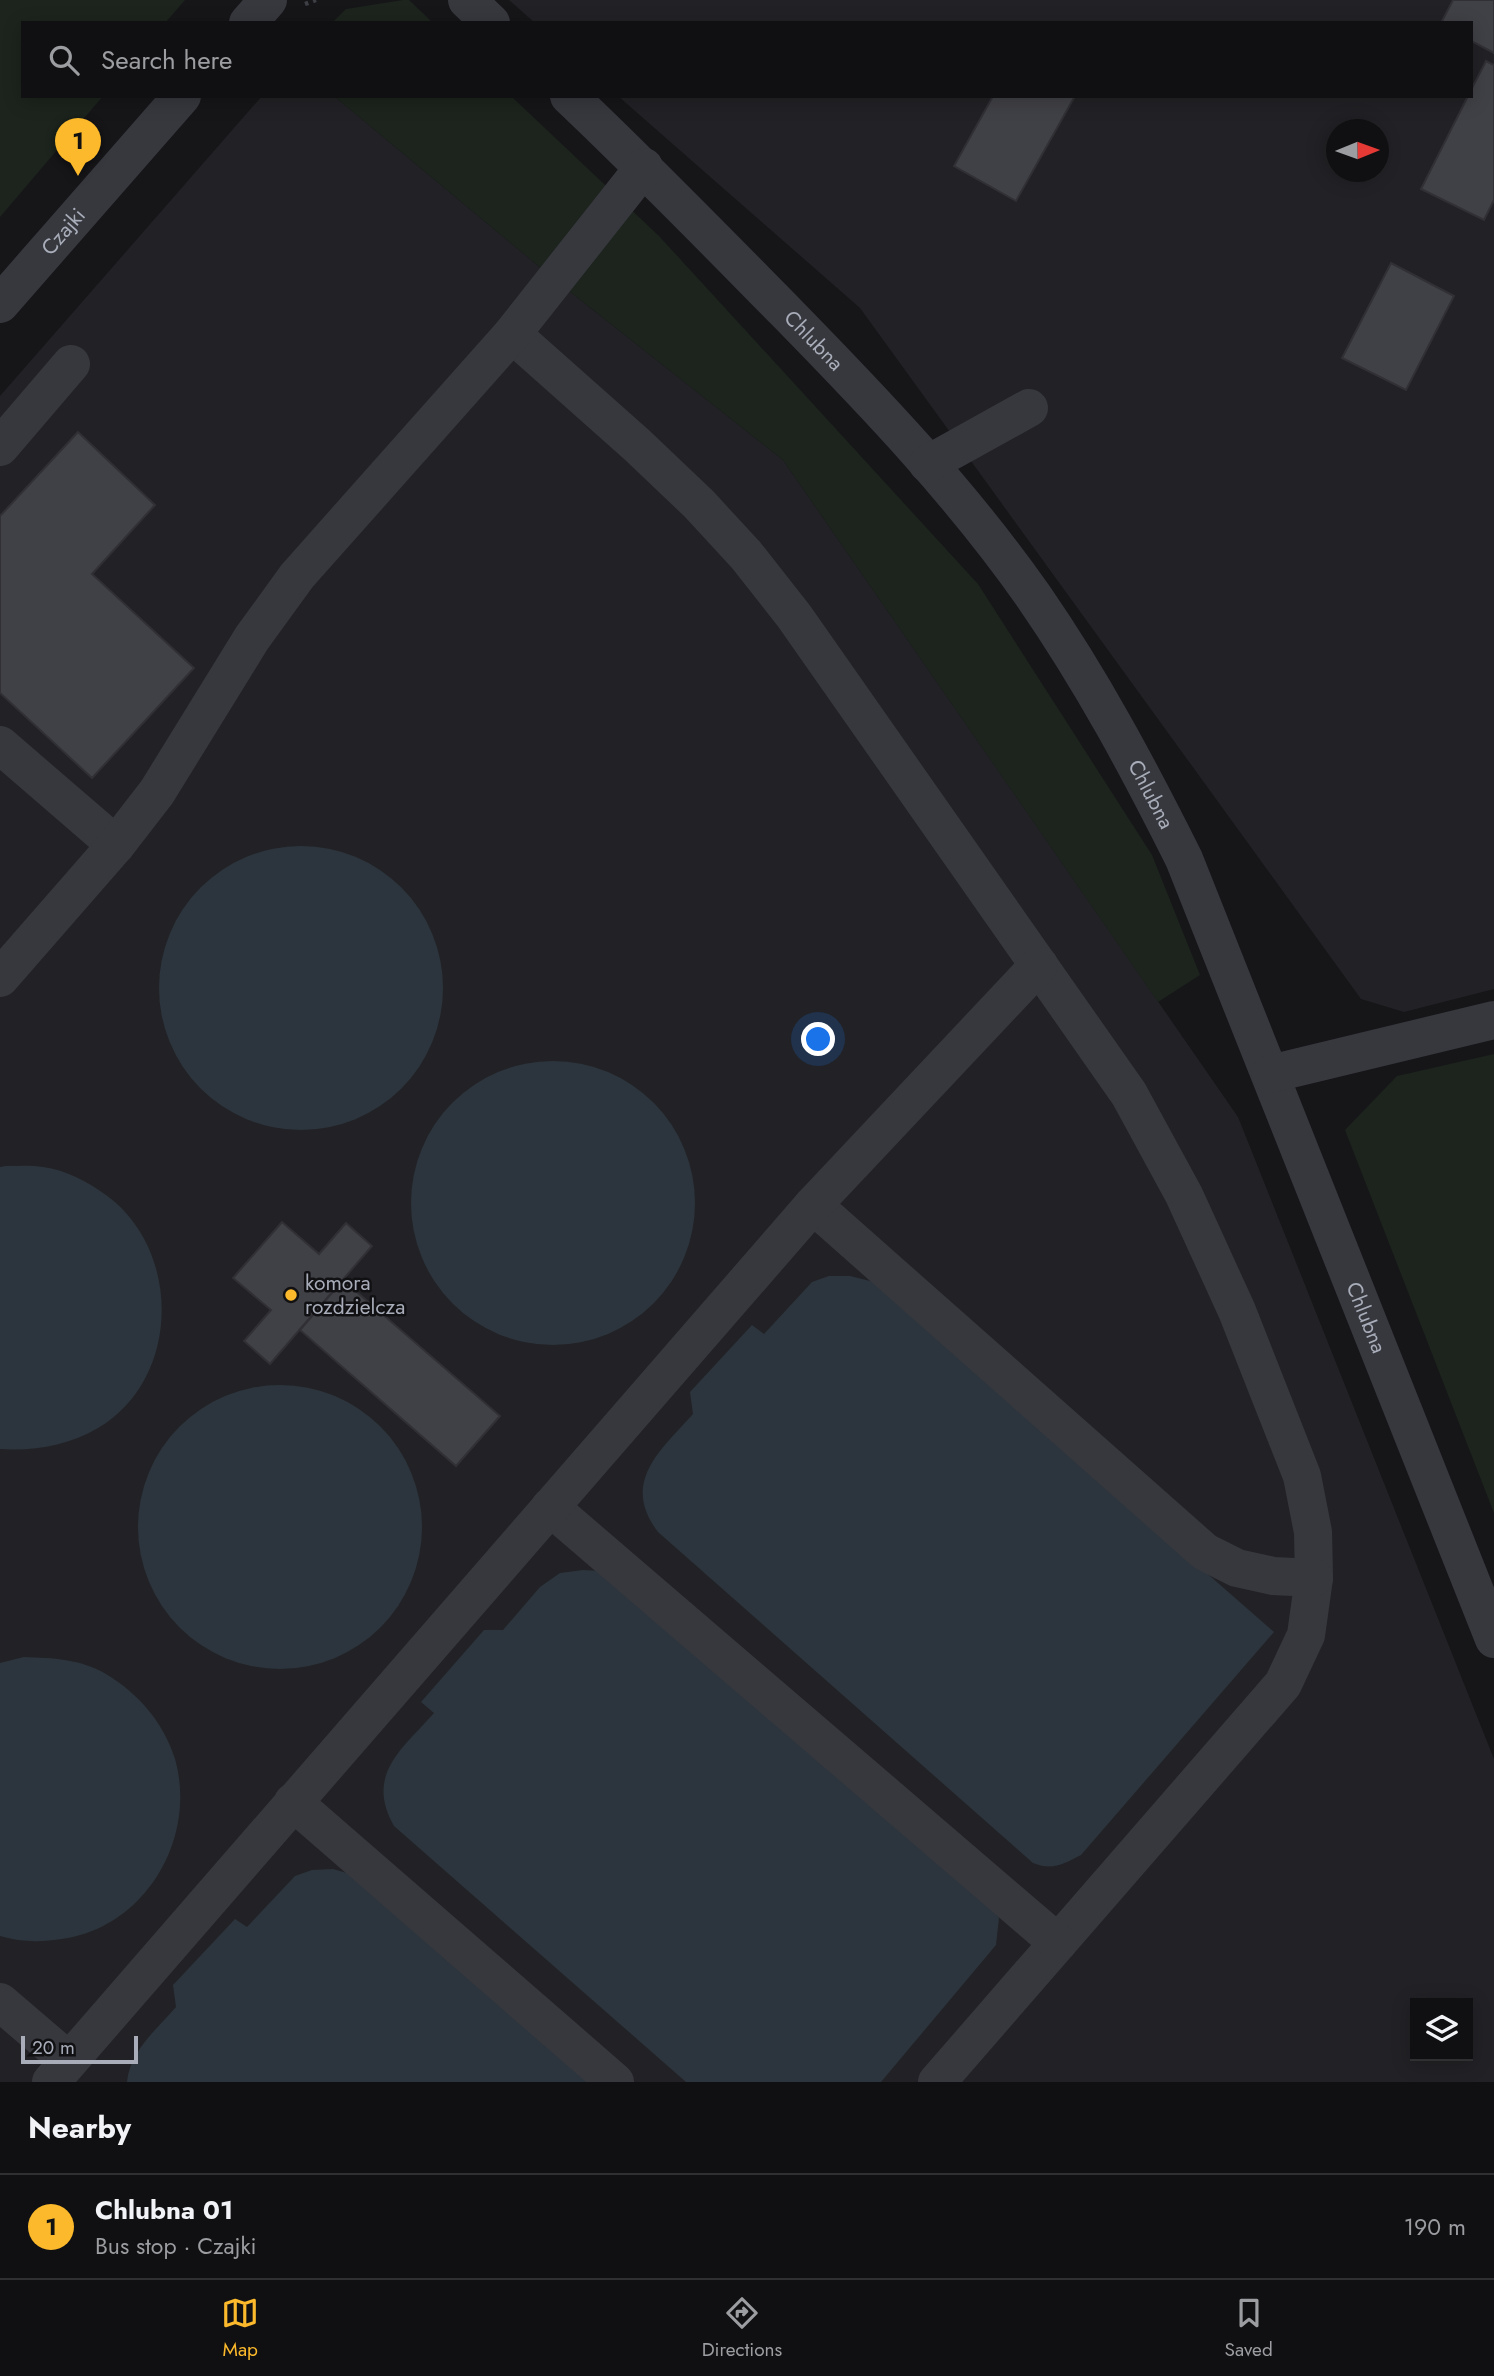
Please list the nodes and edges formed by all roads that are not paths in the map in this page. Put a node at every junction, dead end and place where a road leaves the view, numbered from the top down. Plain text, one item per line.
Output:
1 (268, 0) edge
2 (467, 0) edge
3 (250, 21) edge
4 (489, 21) edge
5 (180, 98) edge
6 (571, 98) edge
7 (644, 167) junction
8 (0, 304) edge
9 (512, 334) junction
10 (71, 364) dead end
11 (1030, 408) dead end
12 (0, 447) edge
13 (928, 464) junction
14 (0, 745) edge
15 (116, 845) junction
16 (1039, 965) junction
17 (0, 978) edge
18 (1494, 1020) edge
19 (1270, 1074) junction
20 (813, 1205) junction
21 (550, 1507) junction
22 (1314, 1578) junction
23 (1494, 1639) edge
24 (293, 1802) junction
25 (1058, 1943) junction
26 (0, 2002) edge
27 (60, 2072) edge
28 (615, 2082) edge
29 (937, 2082) edge

1 - 3 street
2 - 4 street
5 - 8 street, Czajki
6 - 7 street, Chlubna
7 - 9 street
7 - 13 street, Chlubna
9 - 15 street
9 - 16 street
10 - 12 street
11 - 13 street
13 - 19 street, Chlubna
14 - 15 street
15 - 17 street
16 - 20 street
16 - 22 street
18 - 19 street
19 - 23 street, Chlubna
20 - 21 street
20 - 22 street
21 - 24 street
21 - 25 street
22 - 25 street
24 - 27 street
24 - 28 street
25 - 29 street
26 - 27 street

